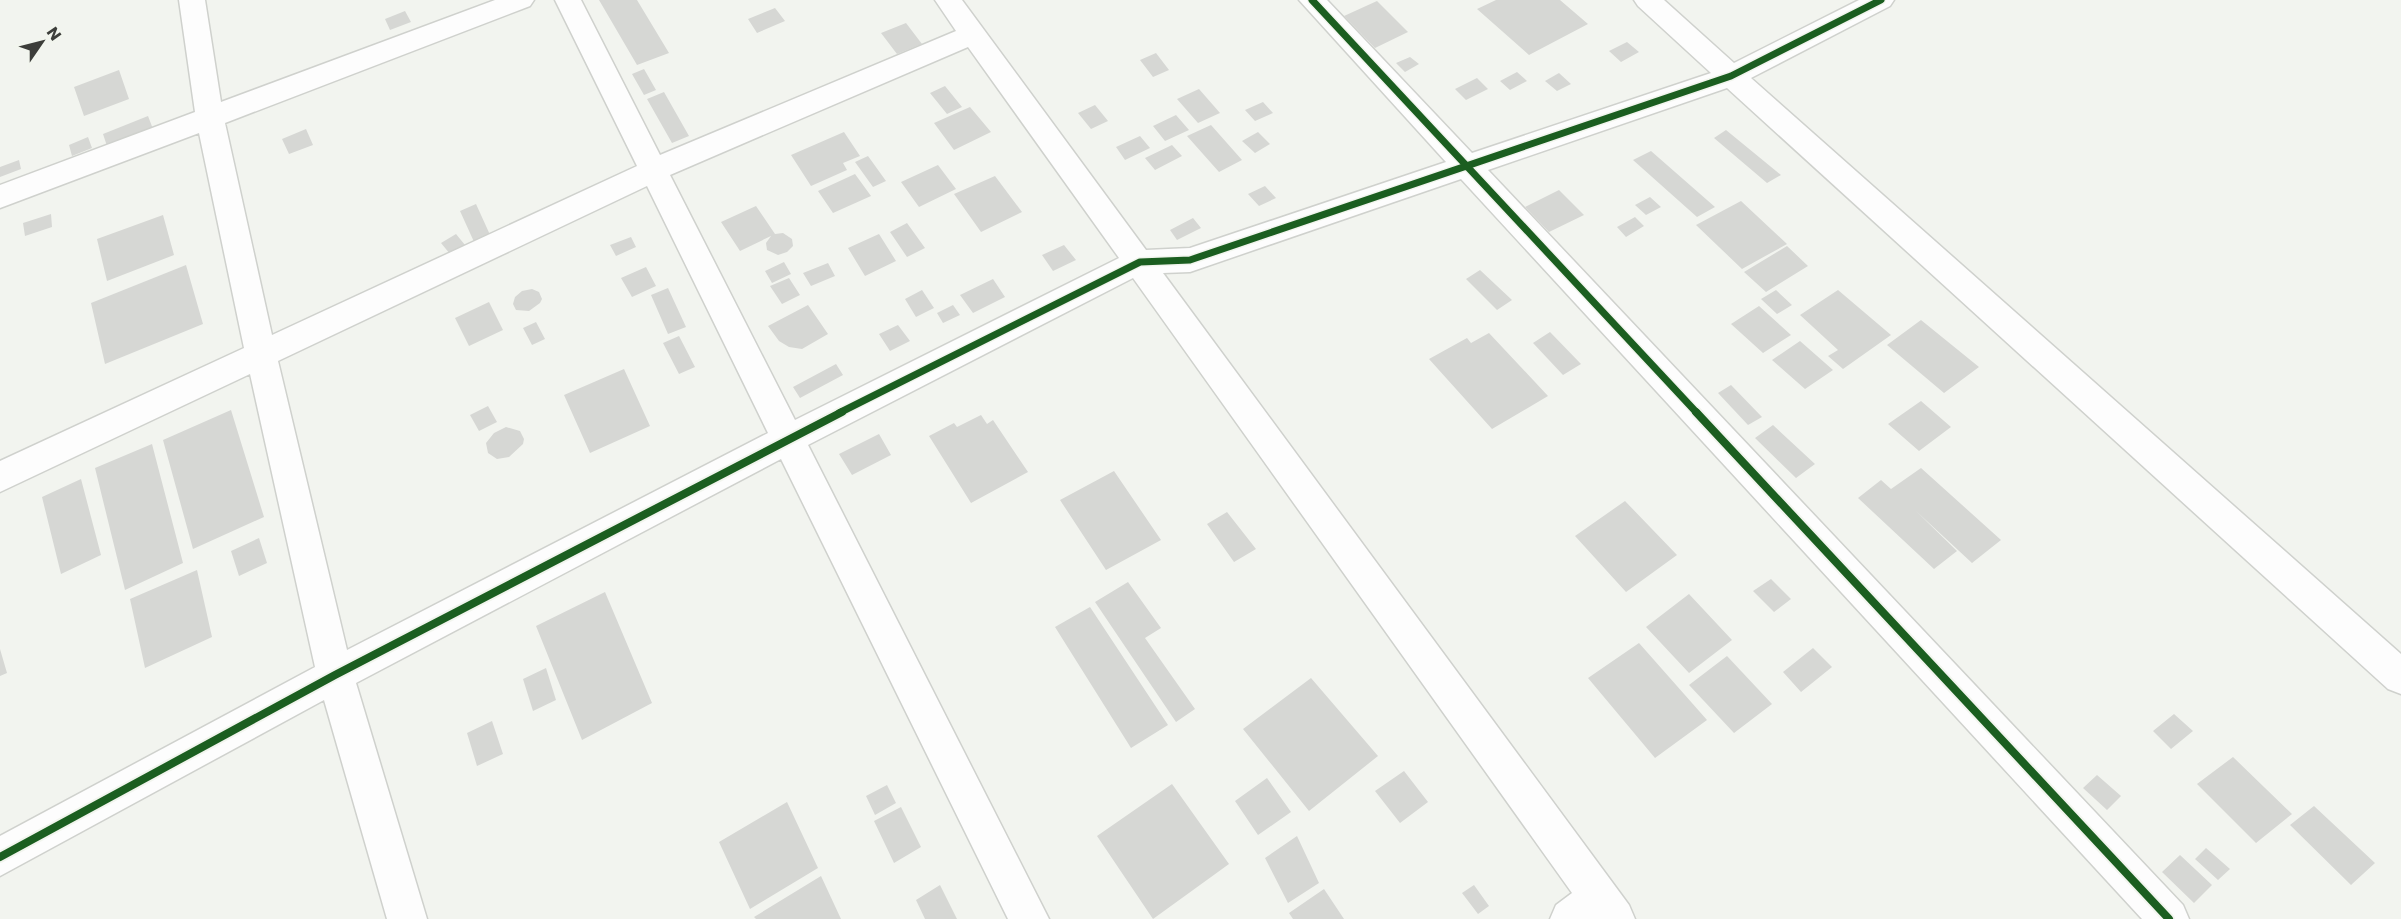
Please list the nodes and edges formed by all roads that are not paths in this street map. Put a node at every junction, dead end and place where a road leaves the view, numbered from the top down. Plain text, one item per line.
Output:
1 (192, 0) edge
2 (521, 0) edge
3 (568, 0) edge
4 (948, 0) edge
5 (1312, 0) edge
6 (1647, 0) edge
7 (1881, 0) edge
8 (973, 34) junction
9 (1731, 76) junction
10 (210, 118) junction
11 (1467, 165) junction
12 (654, 170) junction
13 (0, 197) edge
14 (1140, 262) junction
15 (261, 355) junction
16 (788, 439) junction
17 (0, 477) edge
18 (335, 675) junction
19 (2401, 677) edge
20 (0, 857) edge
21 (1594, 912) edge
22 (407, 919) edge
23 (1029, 919) edge
24 (2169, 919) edge

1 - 10 street
2 - 10 street
3 - 12 street
4 - 8 street
5 - 11 street
6 - 9 street
7 - 9 street
8 - 12 street
8 - 14 street
9 - 11 street
9 - 19 street
10 - 13 street
10 - 15 street
11 - 14 street
11 - 24 street
12 - 15 street
12 - 16 street
14 - 16 street
14 - 21 street
15 - 17 street
15 - 18 street
16 - 18 street
16 - 23 street
18 - 20 street
18 - 22 street

